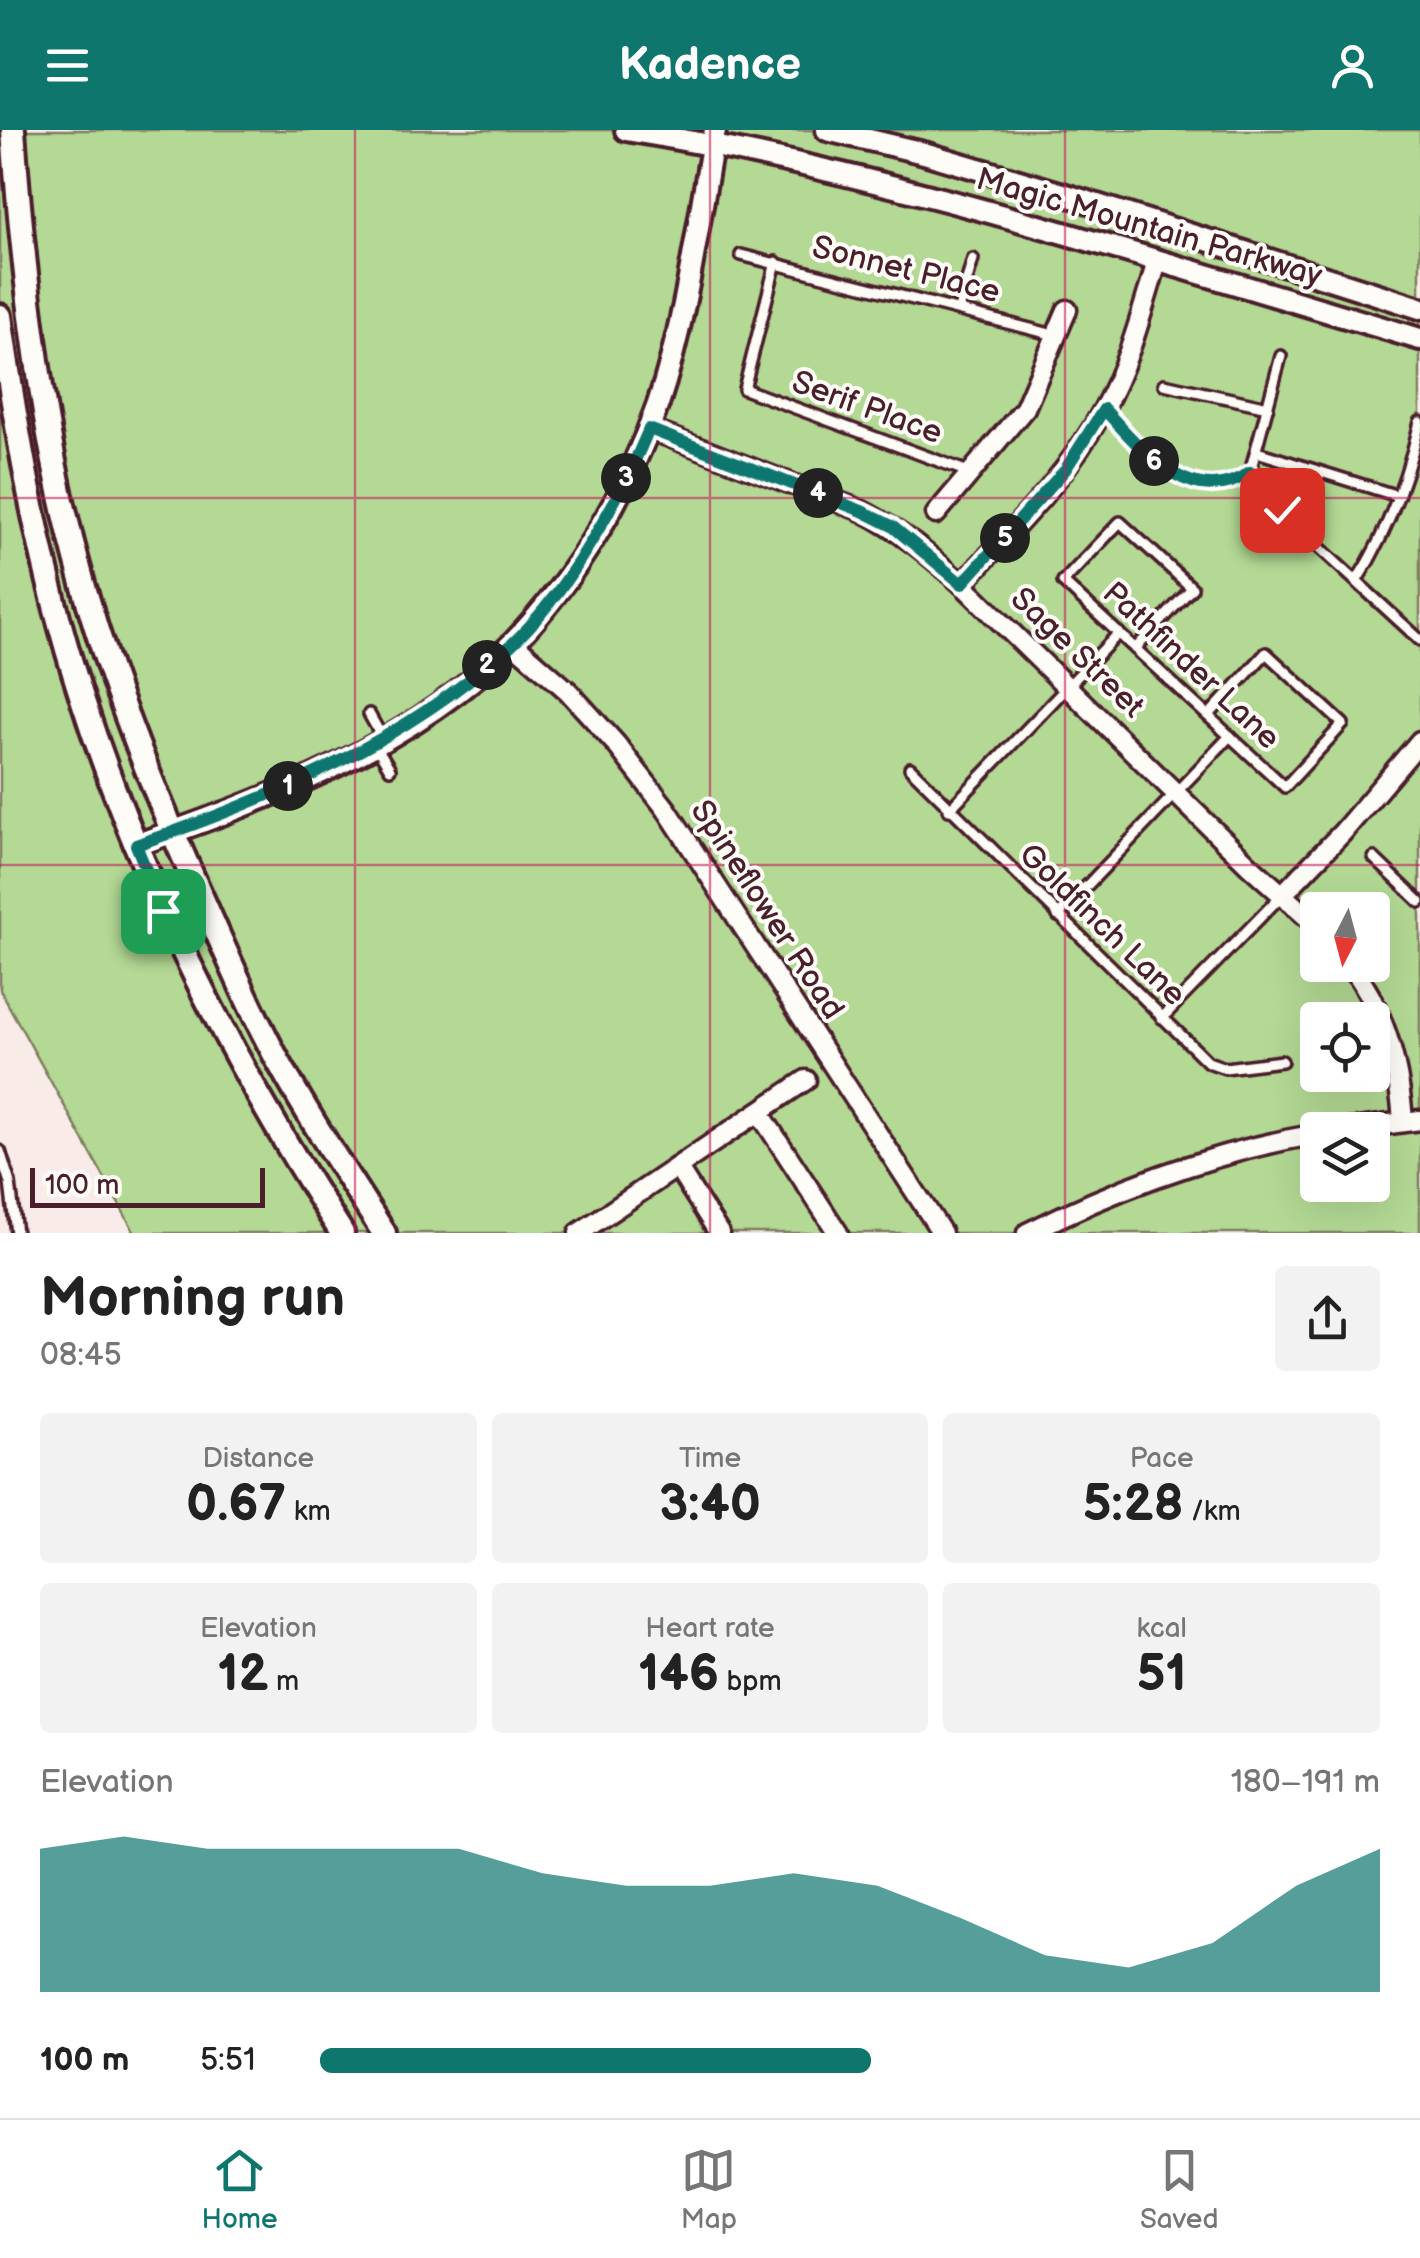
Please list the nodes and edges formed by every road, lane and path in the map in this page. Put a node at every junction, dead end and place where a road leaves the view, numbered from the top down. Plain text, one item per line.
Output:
1 (13, 130) edge
2 (626, 130) edge
3 (827, 130) edge
4 (714, 137) edge
5 (741, 255) dead end
6 (974, 259) dead end
7 (776, 262) junction
8 (1157, 262) junction
9 (1420, 308) edge
10 (959, 309) junction
11 (1067, 310) dead end
12 (0, 316) edge
13 (1058, 336) junction
14 (1420, 339) edge
15 (1281, 356) dead end
16 (1164, 384) dead end
17 (1268, 407) junction
18 (1104, 409) junction
19 (1420, 422) edge
20 (649, 429) junction
21 (1257, 452) junction
22 (1416, 454) edge
23 (1250, 472) junction
24 (972, 473) junction
25 (1398, 496) junction
26 (936, 514) dead end
27 (1357, 580) junction
28 (962, 584) junction
29 (1118, 633) junction
30 (1420, 640) edge
31 (513, 643) junction
32 (1135, 648) junction
33 (1068, 686) junction
34 (369, 714) dead end
35 (1208, 716) junction
36 (1230, 736) junction
37 (1420, 741) edge
38 (379, 742) junction
39 (910, 768) dead end
40 (390, 770) dead end
41 (1178, 792) junction
42 (950, 810) junction
43 (173, 832) junction
44 (136, 845) junction
45 (1374, 858) dead end
46 (1284, 894) junction
47 (1420, 902) edge
48 (1300, 910) edge
49 (1058, 916) junction
50 (1361, 982) edge
51 (1162, 1018) junction
52 (1282, 1060) dead end
53 (806, 1080) dead end
54 (759, 1112) junction
55 (1411, 1120) edge
56 (1300, 1137) edge
57 (0, 1151) edge
58 (676, 1167) junction
59 (586, 1231) edge
60 (16, 1233) edge
61 (342, 1233) edge
62 (384, 1233) edge
63 (719, 1233) edge
64 (838, 1233) edge
65 (942, 1233) edge
66 (1027, 1233) edge

1 - 43 main road
2 - 4 street, Magic Mountain Parkway
3 - 9 street, Magic Mountain Parkway
4 - 8 street, Magic Mountain Parkway
4 - 20 street
5 - 7 lane, Sonnet Place
6 - 10 lane
7 - 10 lane, Sonnet Place
7 - 24 lane, Serif Place
8 - 14 street, Magic Mountain Parkway
8 - 18 street
10 - 13 lane, Sonnet Place
11 - 13 street
12 - 44 main road
13 - 24 street
15 - 17 lane
16 - 17 lane
17 - 21 lane
18 - 23 lane
18 - 28 street
19 - 22 lane
20 - 28 street, Sage Street
20 - 31 street
21 - 23 lane
21 - 25 lane
22 - 25 lane
23 - 27 lane
24 - 26 street
25 - 27 lane
27 - 30 lane
28 - 33 street, Sage Street
29 - 32 lane, Pathfinder Lane
29 - 32 lane, Pathfinder Lane
29 - 33 lane
31 - 38 street
31 - 65 street, Spineflower Road
32 - 35 lane, Pathfinder Lane
33 - 41 street, Sage Street
33 - 42 lane
34 - 38 lane
35 - 36 lane, Pathfinder Lane
35 - 36 lane, Pathfinder Lane
36 - 41 lane
37 - 46 street
38 - 40 lane
38 - 43 street
39 - 42 lane, Goldfinch Lane
41 - 46 street, Sage Street
41 - 49 lane
42 - 49 lane, Goldfinch Lane
43 - 44 street
43 - 62 main road
44 - 61 main road
45 - 47 lane
46 - 48 street, Sage Street
46 - 51 lane
49 - 51 lane, Goldfinch Lane
50 - 55 street
51 - 52 lane, Goldfinch Lane
53 - 54 street
54 - 58 street
54 - 64 street
56 - 66 street
57 - 60 lane
58 - 59 street
58 - 63 street

